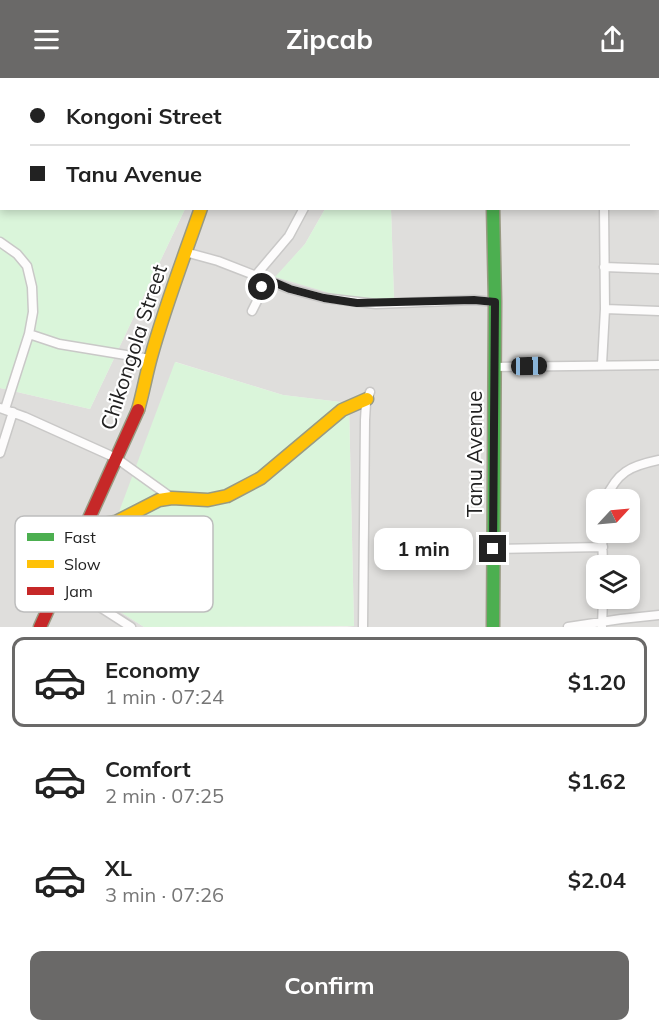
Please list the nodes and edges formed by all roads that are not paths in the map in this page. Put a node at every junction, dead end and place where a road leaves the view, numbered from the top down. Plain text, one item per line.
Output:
1 (200, 210) edge
2 (303, 210) edge
3 (494, 210) edge
4 (604, 210) edge
5 (0, 242) edge
6 (185, 252) junction
7 (604, 267) junction
8 (659, 269) edge
9 (260, 276) junction
10 (495, 302) junction
11 (605, 309) junction
12 (252, 311) dead end
13 (659, 311) edge
14 (29, 334) junction
15 (150, 359) junction
16 (602, 364) junction
17 (659, 365) edge
18 (494, 367) junction
19 (369, 396) joint
20 (6, 410) edge
21 (0, 453) edge
22 (116, 458) junction
23 (659, 460) edge
24 (610, 489) edge
25 (172, 498) junction
26 (91, 516) edge
27 (131, 516) edge
28 (603, 543) edge
29 (603, 547) junction
30 (493, 549) junction
31 (603, 555) edge
32 (603, 609) edge
33 (47, 612) edge
34 (108, 612) edge
35 (659, 615) edge
36 (602, 624) edge
37 (40, 627) edge
38 (131, 627) edge
39 (363, 627) edge
40 (492, 627) edge
41 (568, 627) edge

1 - 6 street, Chikongola Street
2 - 9 street
3 - 10 street, Tanu Avenue
4 - 7 street
5 - 14 street
6 - 9 street
6 - 15 street, Chikongola Street
7 - 8 street
7 - 11 street
9 - 10 street
9 - 12 street
10 - 18 street, Tanu Avenue
11 - 13 street
11 - 16 street
14 - 15 street
14 - 20 street
15 - 22 street, Chikongola Street
16 - 17 street
16 - 18 street
18 - 30 street, Tanu Avenue
19 - 25 street
19 - 39 street
20 - 21 street
20 - 22 street
22 - 25 street
22 - 26 street, Chikongola Street
23 - 24 street
25 - 27 street
28 - 29 street
29 - 30 street
29 - 31 street
30 - 40 street, Tanu Avenue
32 - 36 street
33 - 37 street, Chikongola Street
34 - 38 street
35 - 36 street
36 - 41 street

